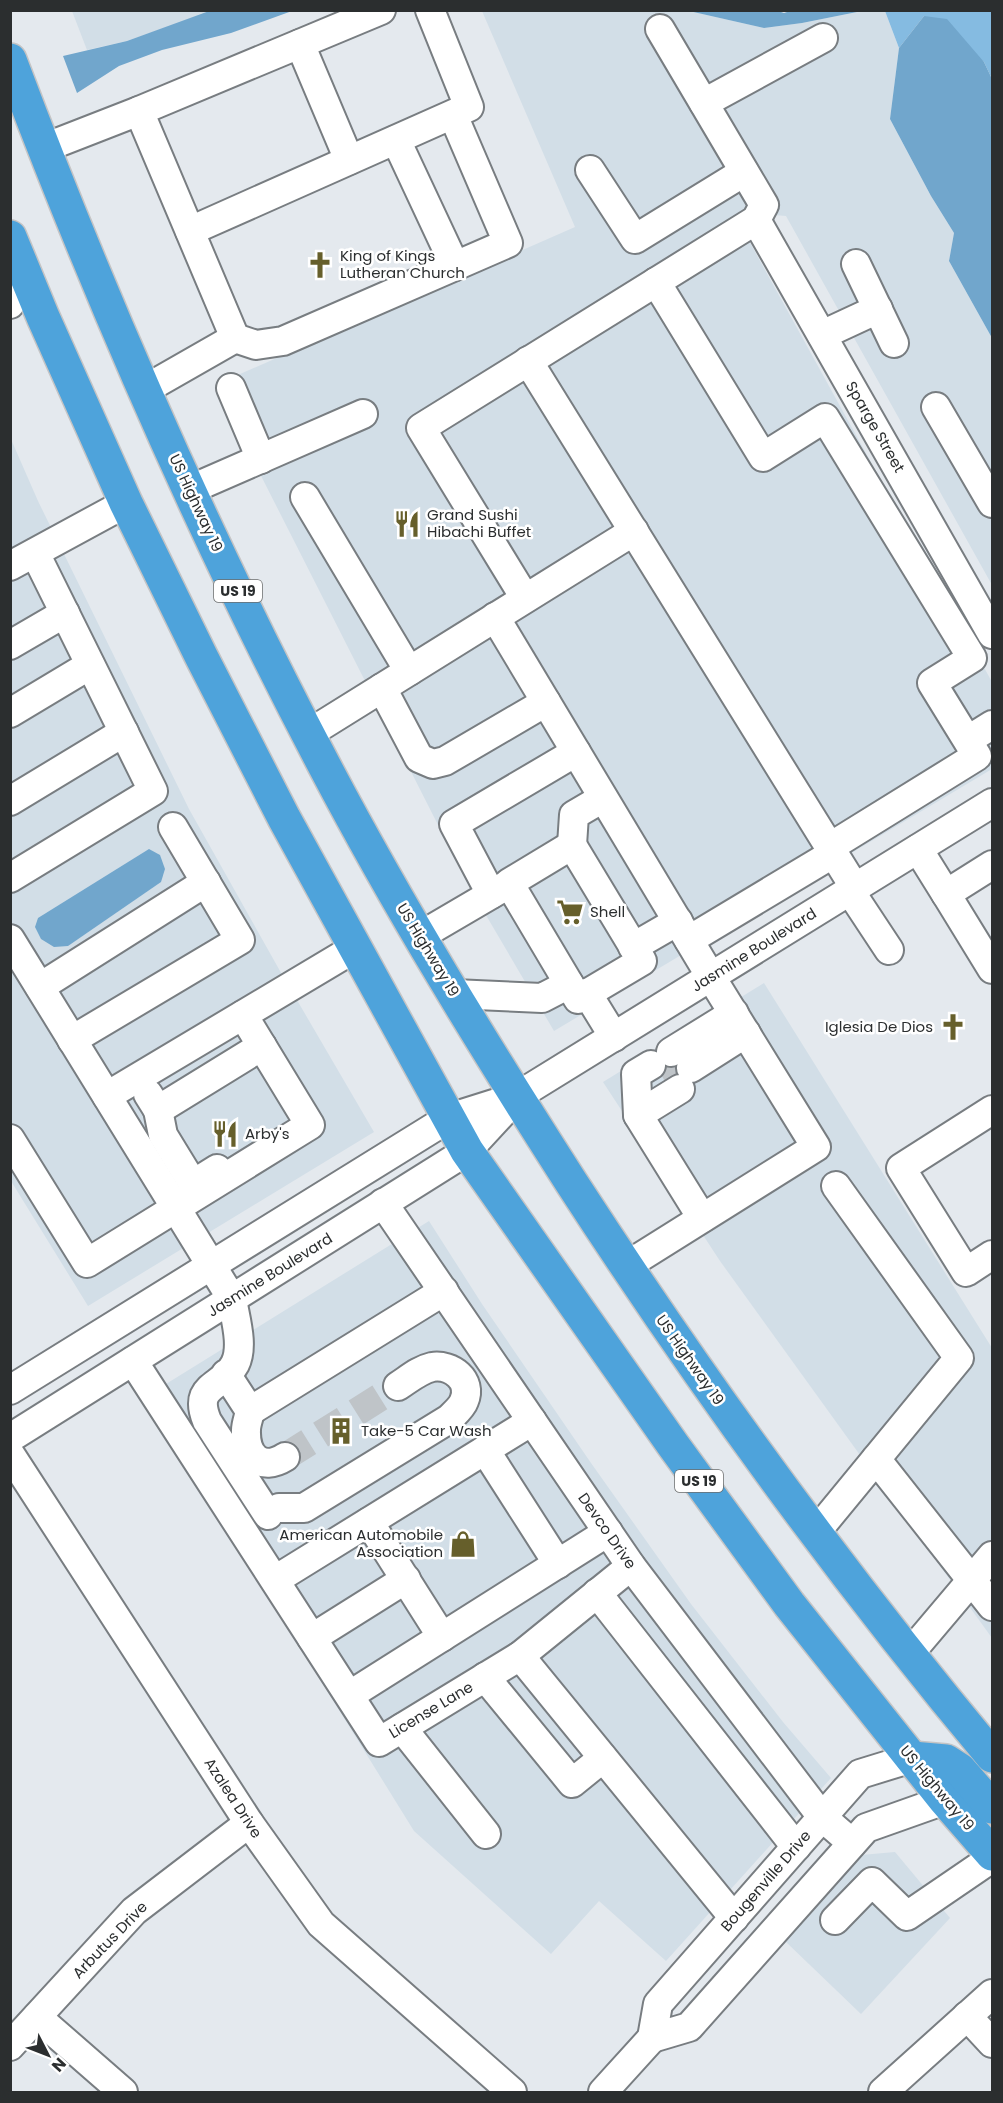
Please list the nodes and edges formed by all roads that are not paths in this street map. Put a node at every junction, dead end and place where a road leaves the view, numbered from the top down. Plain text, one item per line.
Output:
1 (381, 10) edge
2 (430, 10) edge
3 (660, 29) dead end
4 (823, 38) dead end
5 (300, 44) junction
6 (10, 60) edge
7 (704, 103) junction
8 (139, 111) junction
9 (453, 115) junction
10 (396, 140) junction
11 (44, 148) junction
12 (349, 160) junction
13 (591, 170) dead end
14 (744, 172) junction
15 (756, 220) junction
16 (190, 231) junction
17 (10, 237) edge
18 (856, 264) dead end
19 (455, 266) junction
20 (26, 275) junction
21 (656, 282) junction
22 (10, 304) edge
23 (878, 309) junction
24 (822, 335) junction
25 (235, 338) junction
26 (894, 344) dead end
27 (528, 361) junction
28 (231, 388) dead end
29 (144, 390) junction
30 (858, 397) junction
31 (936, 407) dead end
32 (363, 414) dead end
33 (825, 418) junction
34 (261, 459) junction
35 (189, 490) junction
36 (305, 497) dead end
37 (126, 503) junction
38 (993, 503) edge
39 (634, 531) junction
40 (35, 553) junction
41 (10, 567) edge
42 (525, 598) junction
43 (64, 613) junction
44 (495, 617) junction
45 (993, 634) edge
46 (10, 645) edge
47 (90, 665) junction
48 (409, 671) junction
49 (382, 688) junction
50 (546, 702) junction
51 (10, 713) edge
52 (993, 725) edge
53 (124, 732) junction
54 (308, 734) junction
55 (968, 741) junction
56 (576, 752) junction
57 (603, 798) junction
58 (10, 801) edge
59 (993, 803) edge
60 (173, 827) dead end
61 (572, 845) junction
62 (918, 849) junction
63 (832, 850) junction
64 (993, 865) edge
65 (10, 878) edge
66 (206, 882) junction
67 (500, 889) junction
68 (853, 890) junction
69 (946, 894) junction
70 (683, 931) junction
71 (420, 936) junction
72 (10, 939) edge
73 (633, 947) junction
74 (355, 948) junction
75 (889, 950) dead end
76 (993, 969) edge
77 (711, 977) junction
78 (40, 987) junction
79 (578, 989) junction
80 (454, 994) junction
81 (243, 1015) junction
82 (743, 1028) junction
83 (614, 1037) junction
84 (72, 1040) junction
85 (262, 1046) junction
86 (138, 1077) junction
87 (665, 1079) junction
88 (107, 1096) junction
89 (516, 1097) junction
90 (158, 1110) junction
91 (993, 1110) edge
92 (305, 1116) junction
93 (449, 1118) junction
94 (10, 1139) edge
95 (467, 1150) junction
96 (836, 1185) dead end
97 (383, 1203) junction
98 (176, 1208) junction
99 (702, 1218) junction
100 (993, 1255) edge
101 (211, 1265) junction
102 (626, 1266) junction
103 (444, 1292) junction
104 (232, 1299) junction
105 (133, 1361) junction
106 (226, 1374) junction
107 (398, 1386) tunnel mouth
108 (10, 1390) edge
109 (250, 1411) junction
110 (532, 1421) junction
111 (10, 1438) edge
112 (485, 1450) junction
113 (10, 1454) edge
114 (285, 1457) tunnel mouth
115 (876, 1459) junction
116 (274, 1511) junction
117 (369, 1522) junction
118 (243, 1530) junction
119 (608, 1532) junction
120 (816, 1532) junction
121 (993, 1556) edge
122 (558, 1564) junction
123 (631, 1566) junction
124 (406, 1579) junction
125 (275, 1580) junction
126 (972, 1580) junction
127 (597, 1593) junction
128 (993, 1606) edge
129 (442, 1637) junction
130 (312, 1638) junction
131 (910, 1653) junction
132 (520, 1656) junction
133 (485, 1677) junction
134 (350, 1695) junction
135 (402, 1728) junction
136 (993, 1756) edge
137 (603, 1758) junction
138 (912, 1758) junction
139 (790, 1774) junction
140 (759, 1800) junction
141 (945, 1800) junction
142 (993, 1807) edge
143 (822, 1817) junction
144 (249, 1823) junction
145 (486, 1834) dead end
146 (852, 1843) junction
147 (796, 1847) junction
148 (993, 1856) edge
149 (734, 1918) junction
150 (835, 1920) dead end
151 (993, 1994) edge
152 (967, 2016) junction
153 (37, 2017) junction
154 (652, 2038) junction
155 (993, 2043) edge
156 (10, 2046) edge
157 (123, 2092) edge
158 (512, 2092) edge
159 (603, 2092) edge
160 (883, 2092) edge

1 - 5 street
2 - 9 street
3 - 7 street
4 - 7 street
5 - 8 street
5 - 12 street
6 - 11 highway, US Highway 19 / US 19
7 - 14 street
8 - 11 street
8 - 16 street
9 - 10 street
9 - 19 street
10 - 12 street
10 - 19 street
11 - 29 highway, US Highway 19 / US 19
12 - 16 street
13 - 14 street
14 - 15 street
15 - 21 street
15 - 24 street, Sparge Street
16 - 25 street
17 - 20 highway, US Highway 19 / US 19
18 - 23 street
19 - 25 street
20 - 22 street
20 - 37 highway, US Highway 19 / US 19
21 - 27 street
21 - 33 street
23 - 24 street
23 - 26 street
24 - 30 street, Sparge Street
25 - 29 street
27 - 39 street
27 - 42 street
28 - 34 street
29 - 35 highway, US Highway 19 / US 19
30 - 33 street
30 - 45 street, Sparge Street
31 - 38 street
32 - 34 street
33 - 55 street
34 - 35 street
35 - 54 highway, US Highway 19 / US 19
36 - 48 street
37 - 40 street
37 - 74 highway, US Highway 19 / US 19
39 - 42 street
39 - 63 street
40 - 41 street
40 - 43 street
42 - 44 street
43 - 46 street
43 - 47 street
44 - 48 street
44 - 50 street
47 - 51 street
47 - 53 street
48 - 49 street
49 - 50 street
49 - 54 street
50 - 56 street
52 - 55 street
53 - 58 street
53 - 65 street
54 - 71 highway, US Highway 19 / US 19
55 - 63 street
56 - 57 street
56 - 67 street
57 - 61 street
57 - 70 street
59 - 62 street, Jasmine Boulevard
60 - 66 street
61 - 67 street
61 - 73 street
62 - 68 street, Jasmine Boulevard
62 - 69 street
63 - 68 street
63 - 70 street
64 - 69 street
66 - 78 street
66 - 84 street
67 - 71 street
67 - 79 street
68 - 75 street
68 - 77 street, Jasmine Boulevard
69 - 76 street
70 - 73 street
70 - 77 street
71 - 80 highway, US Highway 19 / US 19
72 - 78 street
73 - 79 street
74 - 81 street
74 - 93 highway, US Highway 19 / US 19
77 - 82 street
77 - 83 street, Jasmine Boulevard
78 - 84 street
79 - 80 street
79 - 83 street
80 - 89 highway, US Highway 19 / US 19
81 - 85 street
81 - 86 street
82 - 87 street
82 - 87 street
82 - 99 street
83 - 89 street, Jasmine Boulevard
84 - 88 street
85 - 90 street
85 - 92 street
86 - 88 street
86 - 90 street
87 - 99 street
88 - 98 street
89 - 93 street, Jasmine Boulevard
89 - 95 street, Jasmine Boulevard
89 - 102 highway, US Highway 19 / US 19
90 - 92 street
91 - 100 street
92 - 98 street
93 - 95 highway, US Highway 19 / US 19
93 - 101 street, Jasmine Boulevard
94 - 98 street
95 - 97 street, Jasmine Boulevard
95 - 138 highway, US Highway 19 / US 19
96 - 115 street
97 - 103 street, Devco Drive
97 - 104 street, Jasmine Boulevard
98 - 101 street
99 - 102 street
101 - 104 street
101 - 108 street, Jasmine Boulevard
102 - 120 highway, US Highway 19 / US 19
103 - 109 street
103 - 110 street, Devco Drive
104 - 105 street, Jasmine Boulevard
104 - 106 street
105 - 111 street, Jasmine Boulevard
105 - 118 street, License Lane
106 - 109 street
106 - 116 street
107 - 116 street
109 - 114 street
110 - 112 street
110 - 119 street, Devco Drive
112 - 117 street
112 - 122 street
113 - 144 street, Azalea Drive
115 - 120 street
115 - 126 street
116 - 118 street
117 - 124 street
117 - 125 street
118 - 125 street, License Lane
119 - 122 street
119 - 123 street, Devco Drive
120 - 131 highway, US Highway 19 / US 19
121 - 126 street
122 - 129 street
123 - 127 street, License Lane
123 - 139 street, Devco Drive
124 - 129 street
124 - 130 street
125 - 130 street, License Lane
126 - 128 street
126 - 131 street
127 - 132 street, License Lane
127 - 140 street
129 - 134 street
130 - 134 street, License Lane
131 - 136 highway, US Highway 19 / US 19
132 - 133 street, License Lane
132 - 137 street
133 - 135 street, License Lane
133 - 137 street
134 - 135 street, License Lane
135 - 145 street
137 - 149 street
138 - 141 highway, US Highway 19 / US 19
138 - 142 highway
138 - 143 street, Bougenville Drive
139 - 140 street
139 - 143 street, Devco Drive
140 - 147 street
141 - 146 street
141 - 148 highway, US Highway 19 / US 19
143 - 146 street, Devco Drive
143 - 147 street, Bougenville Drive
144 - 153 street, Arbutus Drive
144 - 158 street, Azalea Drive
146 - 154 street
147 - 149 street, Bougenville Drive
148 - 150 street
149 - 154 street, Bougenville Drive
151 - 152 street
152 - 155 street
152 - 160 street
153 - 156 street, Arbutus Drive
153 - 157 street
154 - 159 street

